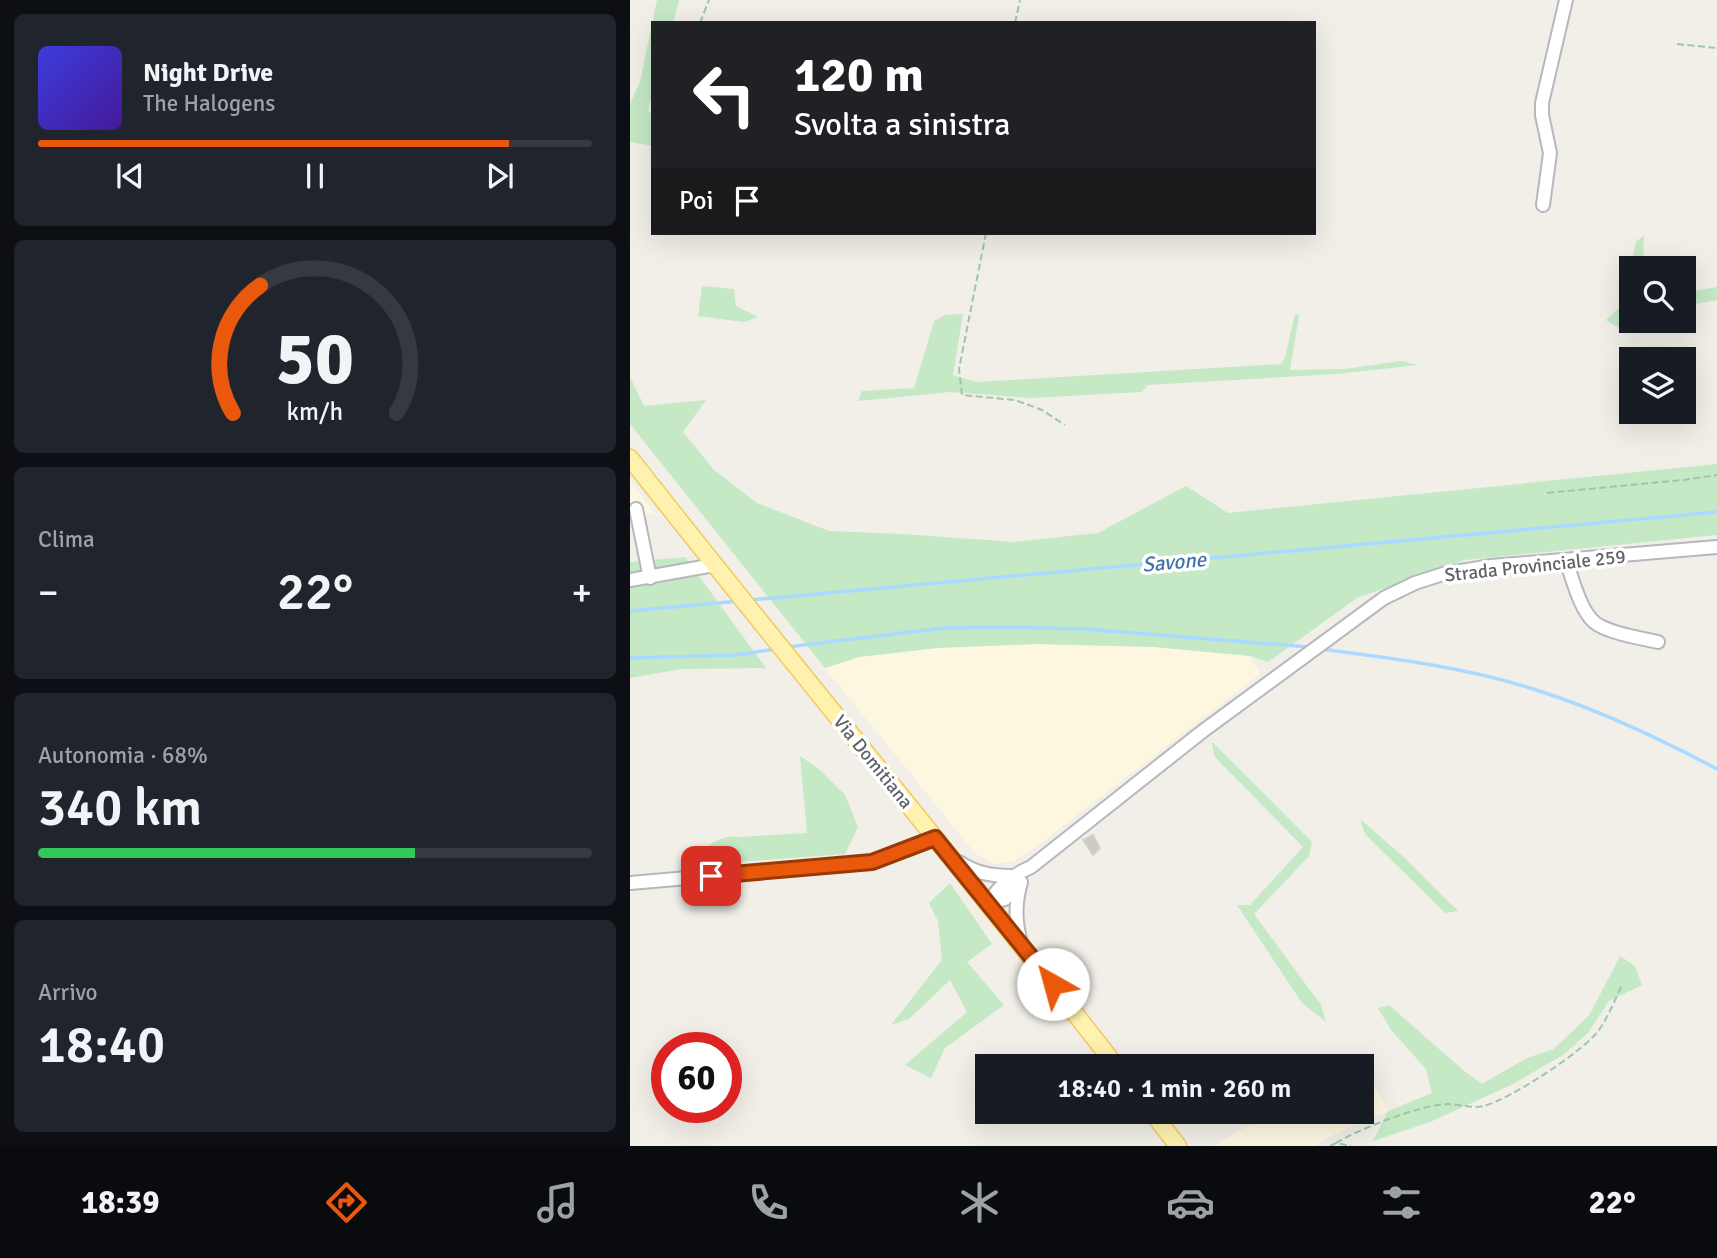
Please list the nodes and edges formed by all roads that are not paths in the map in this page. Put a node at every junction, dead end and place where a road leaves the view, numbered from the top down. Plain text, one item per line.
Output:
1 (1566, 0) edge
2 (1543, 205) dead end
3 (630, 458) edge
4 (636, 509) dead end
5 (1717, 547) edge
6 (1566, 561) junction
7 (718, 569) junction
8 (650, 578) junction
9 (630, 580) edge
10 (1658, 642) dead end
11 (935, 838) junction
12 (950, 856) junction
13 (1016, 879) junction
14 (630, 883) edge
15 (988, 904) junction
16 (1021, 943) junction
17 (1107, 1054) edge
18 (1161, 1124) edge
19 (1178, 1146) edge

1 - 2 street
3 - 7 main road, Via Domitiana
4 - 8 street
5 - 6 street, Strada Provinciale 259
6 - 10 street
6 - 13 street, Strada Provinciale 259
7 - 8 street
7 - 11 main road, Via Domitiana
8 - 9 street
11 - 12 main road, Via Domitiana
11 - 14 street
12 - 13 street
12 - 15 main road, Via Domitiana
13 - 15 street
13 - 16 street
15 - 16 main road, Via Domitiana
16 - 17 main road, Via Domitiana
18 - 19 main road

